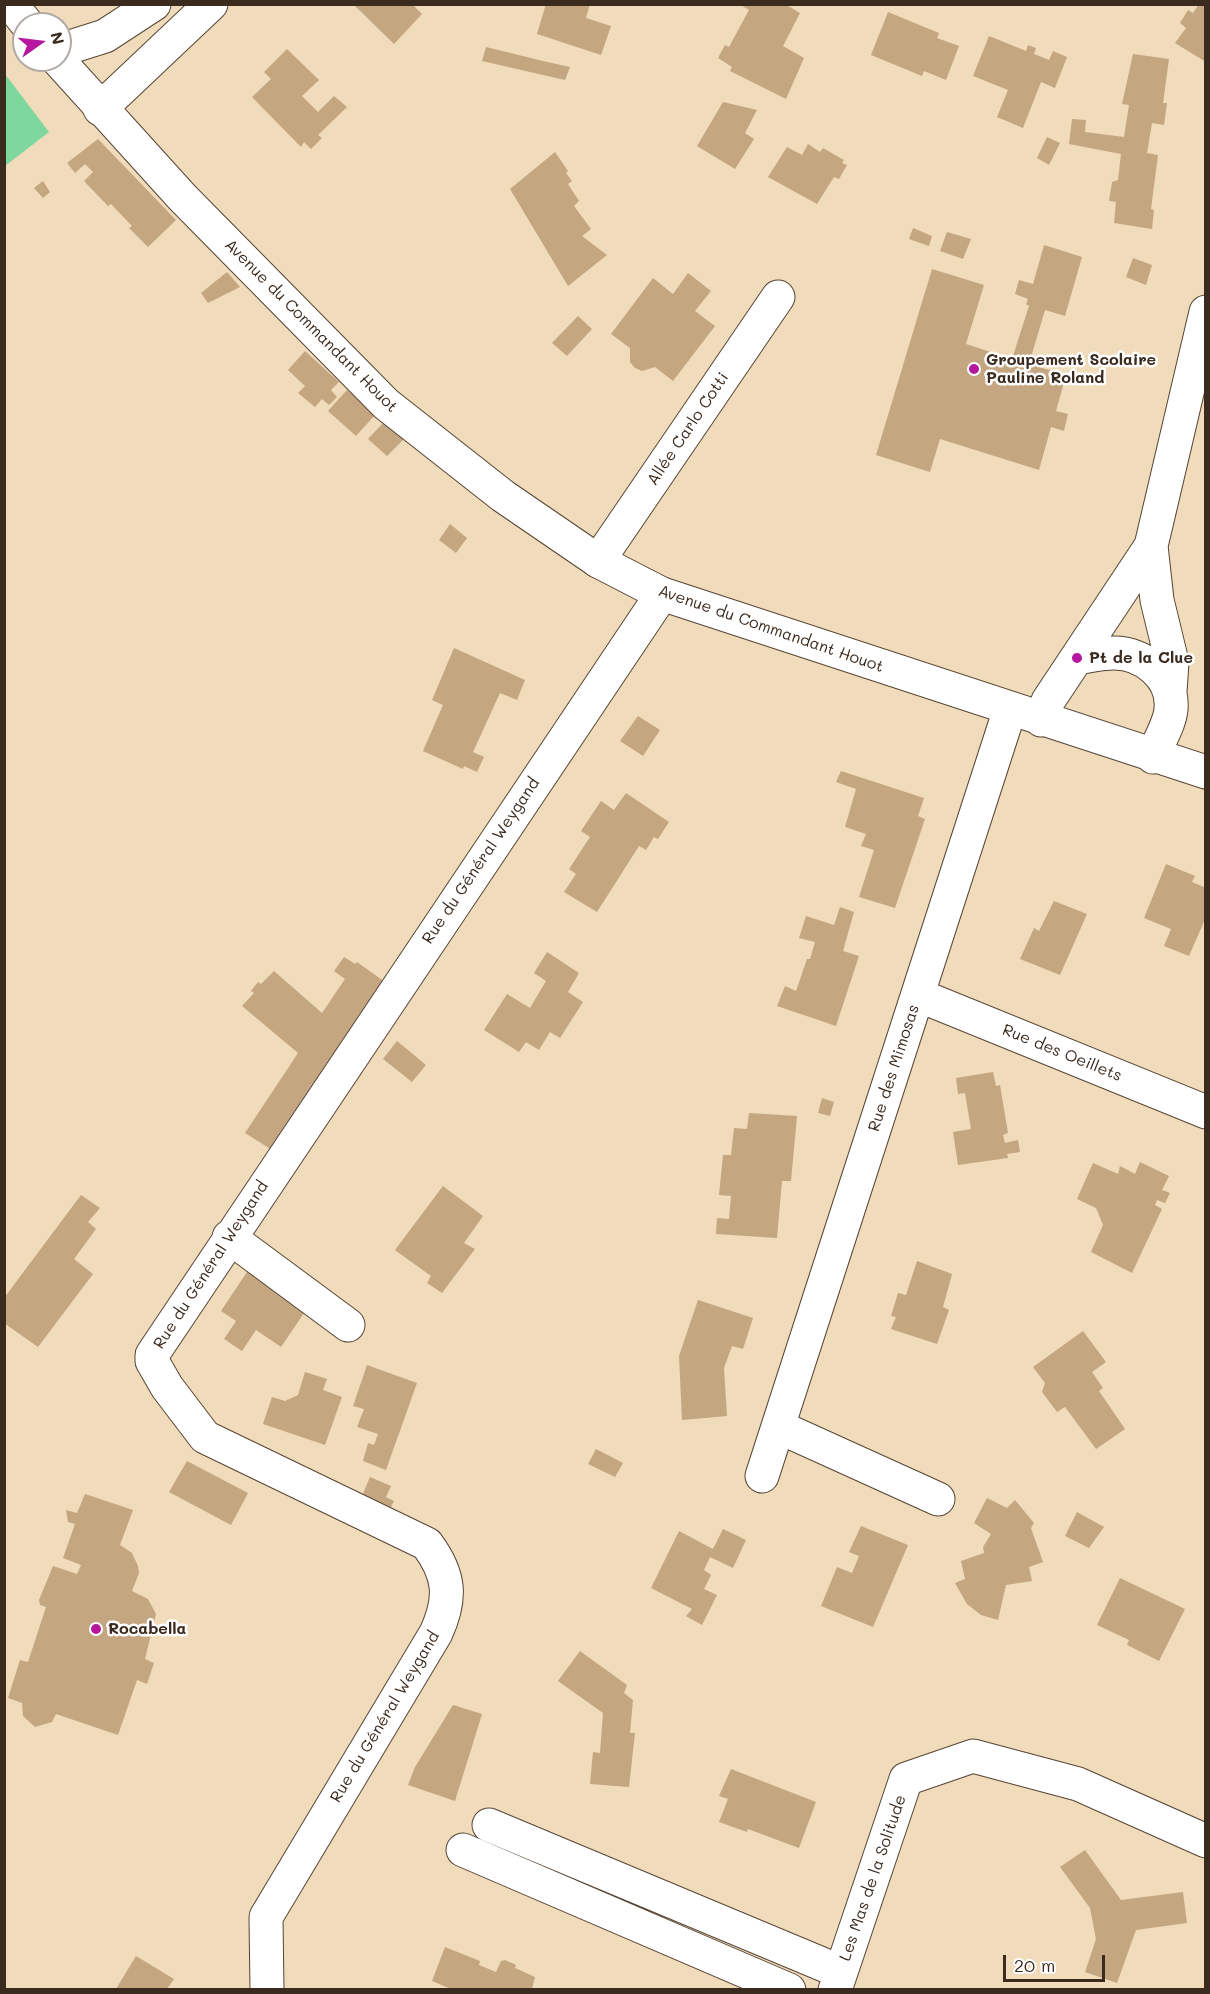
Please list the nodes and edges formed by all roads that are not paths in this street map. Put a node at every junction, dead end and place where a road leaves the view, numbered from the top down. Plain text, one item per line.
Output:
1 (154, 4) edge
2 (211, 4) edge
3 (72, 45) edge
4 (68, 72) edge
5 (100, 109) junction
6 (778, 297) dead end
7 (1206, 312) edge
8 (1151, 546) junction
9 (598, 561) junction
10 (662, 594) junction
11 (1077, 658) junction
12 (1170, 692) junction
13 (1010, 709) junction
14 (1041, 720) junction
15 (1153, 757) junction
16 (1206, 772) edge
17 (918, 995) junction
18 (1206, 1112) edge
19 (229, 1237) junction
20 (348, 1325) dead end
21 (779, 1427) junction
22 (762, 1476) dead end
23 (938, 1499) dead end
24 (489, 1825) dead end
25 (1206, 1841) edge
26 (463, 1851) dead end
27 (653, 1896) junction
28 (640, 1926) junction
29 (838, 1981) edge
30 (267, 1989) edge
31 (789, 1989) edge

1 - 3 street
2 - 5 street
4 - 5 street, Avenue du Commandant Houot
5 - 9 street, Avenue du Commandant Houot
6 - 9 street, Allée Carlo Cotti
7 - 8 street
8 - 11 street
8 - 12 street
9 - 10 street, Avenue du Commandant Houot
10 - 13 street, Avenue du Commandant Houot
10 - 19 street, Rue du Général Weygand
11 - 12 street
11 - 14 street
12 - 15 street
13 - 14 street, Avenue du Commandant Houot
13 - 17 street, Rue des Mimosas
14 - 15 street, Avenue du Commandant Houot
15 - 16 street, Avenue du Commandant Houot
17 - 18 street, Rue des Oeillets
17 - 21 street, Rue des Mimosas
19 - 20 street
19 - 30 street, Rue du Général Weygand
21 - 22 street, Rue des Mimosas
21 - 23 street
24 - 27 street, Les Mas de la Solitude
25 - 29 street, Les Mas de la Solitude
26 - 28 street
27 - 28 street
27 - 29 street, Les Mas de la Solitude
28 - 31 street

